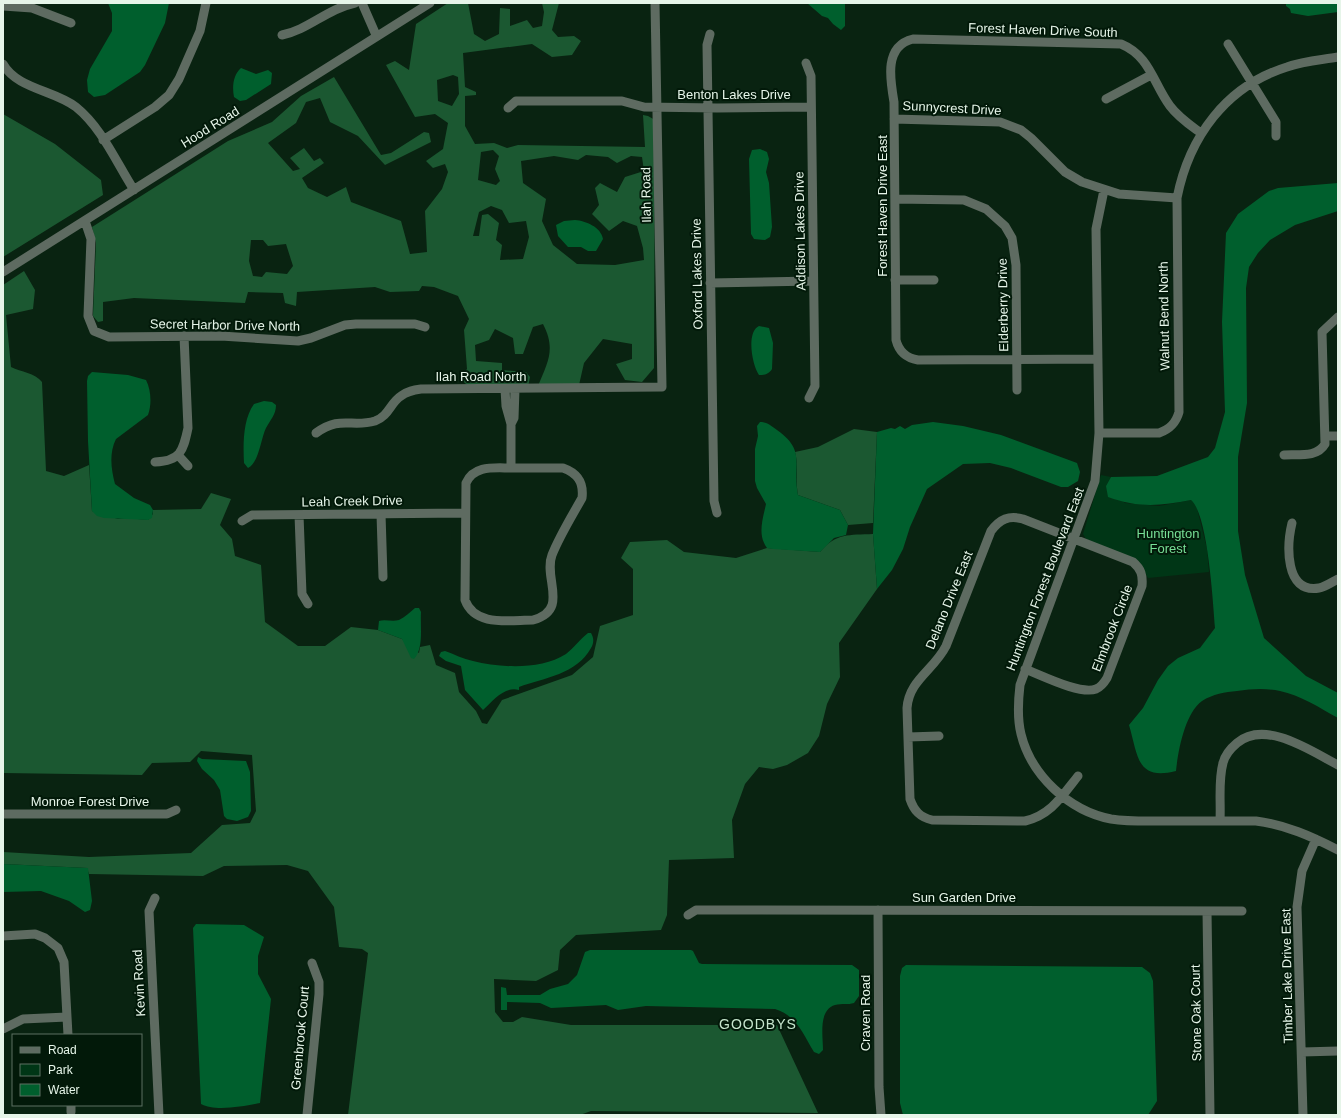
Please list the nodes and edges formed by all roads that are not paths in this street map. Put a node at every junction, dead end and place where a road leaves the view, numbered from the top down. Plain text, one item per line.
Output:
1 (206, 3) edge
2 (355, 3) edge
3 (362, 3) edge
4 (430, 3) edge
5 (655, 3) edge
6 (3, 6) edge
7 (71, 23) dead end
8 (710, 34) dead end
9 (282, 35) dead end
10 (376, 35) junction
11 (1228, 44) dead end
12 (894, 51) joint
13 (1338, 57) edge
14 (806, 63) dead end
15 (3, 64) edge
16 (1151, 75) junction
17 (1252, 83) junction
18 (1106, 99) dead end
19 (657, 107) junction
20 (811, 107) junction
21 (508, 108) dead end
22 (708, 108) junction
23 (894, 119) junction
24 (1201, 133) junction
25 (1276, 136) dead end
26 (103, 140) junction
27 (134, 190) junction
28 (1104, 190) junction
29 (1177, 198) junction
30 (895, 199) junction
31 (85, 222) junction
32 (3, 272) edge
33 (895, 280) junction
34 (934, 280) dead end
35 (813, 282) junction
36 (710, 283) junction
37 (1338, 317) edge
38 (426, 327) dead end
39 (184, 336) junction
40 (1017, 359) junction
41 (1098, 359) junction
42 (662, 387) joint
43 (510, 389) junction
44 (1017, 390) dead end
45 (809, 398) dead end
46 (316, 433) dead end
47 (1098, 433) junction
48 (1326, 436) junction
49 (1338, 436) edge
50 (1284, 454) dead end
51 (178, 455) junction
52 (155, 462) dead end
53 (188, 466) dead end
54 (511, 468) junction
55 (464, 513) junction
56 (718, 513) dead end
57 (382, 514) junction
58 (299, 515) junction
59 (242, 521) dead end
60 (1292, 523) dead end
61 (1075, 540) junction
62 (383, 577) dead end
63 (1338, 579) edge
64 (308, 604) dead end
65 (1025, 669) junction
66 (939, 736) dead end
67 (908, 737) junction
68 (1338, 765) edge
69 (1078, 776) dead end
70 (1063, 796) junction
71 (176, 810) dead end
72 (3, 814) edge
73 (1220, 821) junction
74 (1316, 839) junction
75 (1338, 850) edge
76 (155, 898) dead end
77 (878, 910) junction
78 (1207, 911) junction
79 (1242, 911) dead end
80 (688, 915) dead end
81 (3, 936) edge
82 (312, 963) dead end
83 (67, 1017) junction
84 (3, 1029) edge
85 (68, 1034) edge
86 (1338, 1051) edge
87 (1302, 1052) junction
88 (158, 1115) edge
89 (307, 1115) edge
90 (881, 1115) edge
91 (1210, 1115) edge
92 (1303, 1115) edge

1 - 26 street
2 - 9 street
3 - 10 street
4 - 10 street, Hood Road
5 - 19 street, Ilah Road
6 - 7 street
8 - 22 street, Oxford Lakes Drive
10 - 27 street, Hood Road
11 - 17 street
12 - 16 street, Forest Haven Drive South
12 - 23 street, Forest Haven Drive East
13 - 17 street, Walnut Bend North
14 - 20 street, Addison Lakes Drive
15 - 26 street
16 - 18 street
16 - 24 street, Forest Haven Drive South
17 - 24 street, Walnut Bend North
17 - 25 street
19 - 21 street, Benton Lakes Drive
19 - 22 street, Benton Lakes Drive
19 - 42 street, Ilah Road
20 - 22 street, Benton Lakes Drive
20 - 35 street, Addison Lakes Drive
22 - 36 street, Oxford Lakes Drive
23 - 28 street, Sunnycrest Drive
23 - 30 street, Forest Haven Drive East
24 - 29 street, Walnut Bend North
26 - 27 street
27 - 31 street, Hood Road
28 - 29 street, Sunnycrest Drive
28 - 41 street, Huntington Forest Boulevard East
29 - 47 street, Walnut Bend North
30 - 33 street, Forest Haven Drive East
30 - 40 street, Elderberry Drive
31 - 32 street, Hood Road
31 - 39 street, Secret Harbor Drive North
33 - 34 street
33 - 40 street, Forest Haven Drive East
35 - 36 street
35 - 45 street, Addison Lakes Drive
36 - 56 street, Oxford Lakes Drive
37 - 48 street
38 - 39 street, Secret Harbor Drive North
39 - 51 street
40 - 41 street
40 - 44 street, Elderberry Drive
41 - 47 street, Huntington Forest Boulevard East
42 - 43 street, Ilah Road North
43 - 46 street, Ilah Road North
43 - 54 street
47 - 61 street, Huntington Forest Boulevard East
48 - 49 street
48 - 50 street
51 - 52 street
51 - 53 street
54 - 55 street
54 - 55 street
55 - 57 street, Leah Creek Drive
57 - 58 street, Leah Creek Drive
57 - 62 street
58 - 59 street, Leah Creek Drive
58 - 64 street
60 - 63 street
61 - 65 street, Huntington Forest Boulevard East
61 - 65 street, Elmbrook Circle
61 - 67 street, Delano Drive East
65 - 70 street, Huntington Forest Boulevard East
66 - 67 street
67 - 70 street, Delano Drive East
68 - 73 street
69 - 70 street
70 - 73 street, Huntington Forest Boulevard East
71 - 72 street, Monroe Forest Drive
73 - 74 street, Huntington Forest Boulevard East
74 - 75 street, Huntington Forest Boulevard East
74 - 87 street, Timber Lake Drive East
76 - 88 street, Kevin Road
77 - 78 street, Sun Garden Drive
77 - 80 street, Sun Garden Drive
77 - 90 street, Craven Road
78 - 79 street, Sun Garden Drive
78 - 91 street, Stone Oak Court
81 - 83 street
82 - 89 street, Greenbrook Court
83 - 84 street
83 - 85 street
86 - 87 street
87 - 92 street, Timber Lake Drive East

